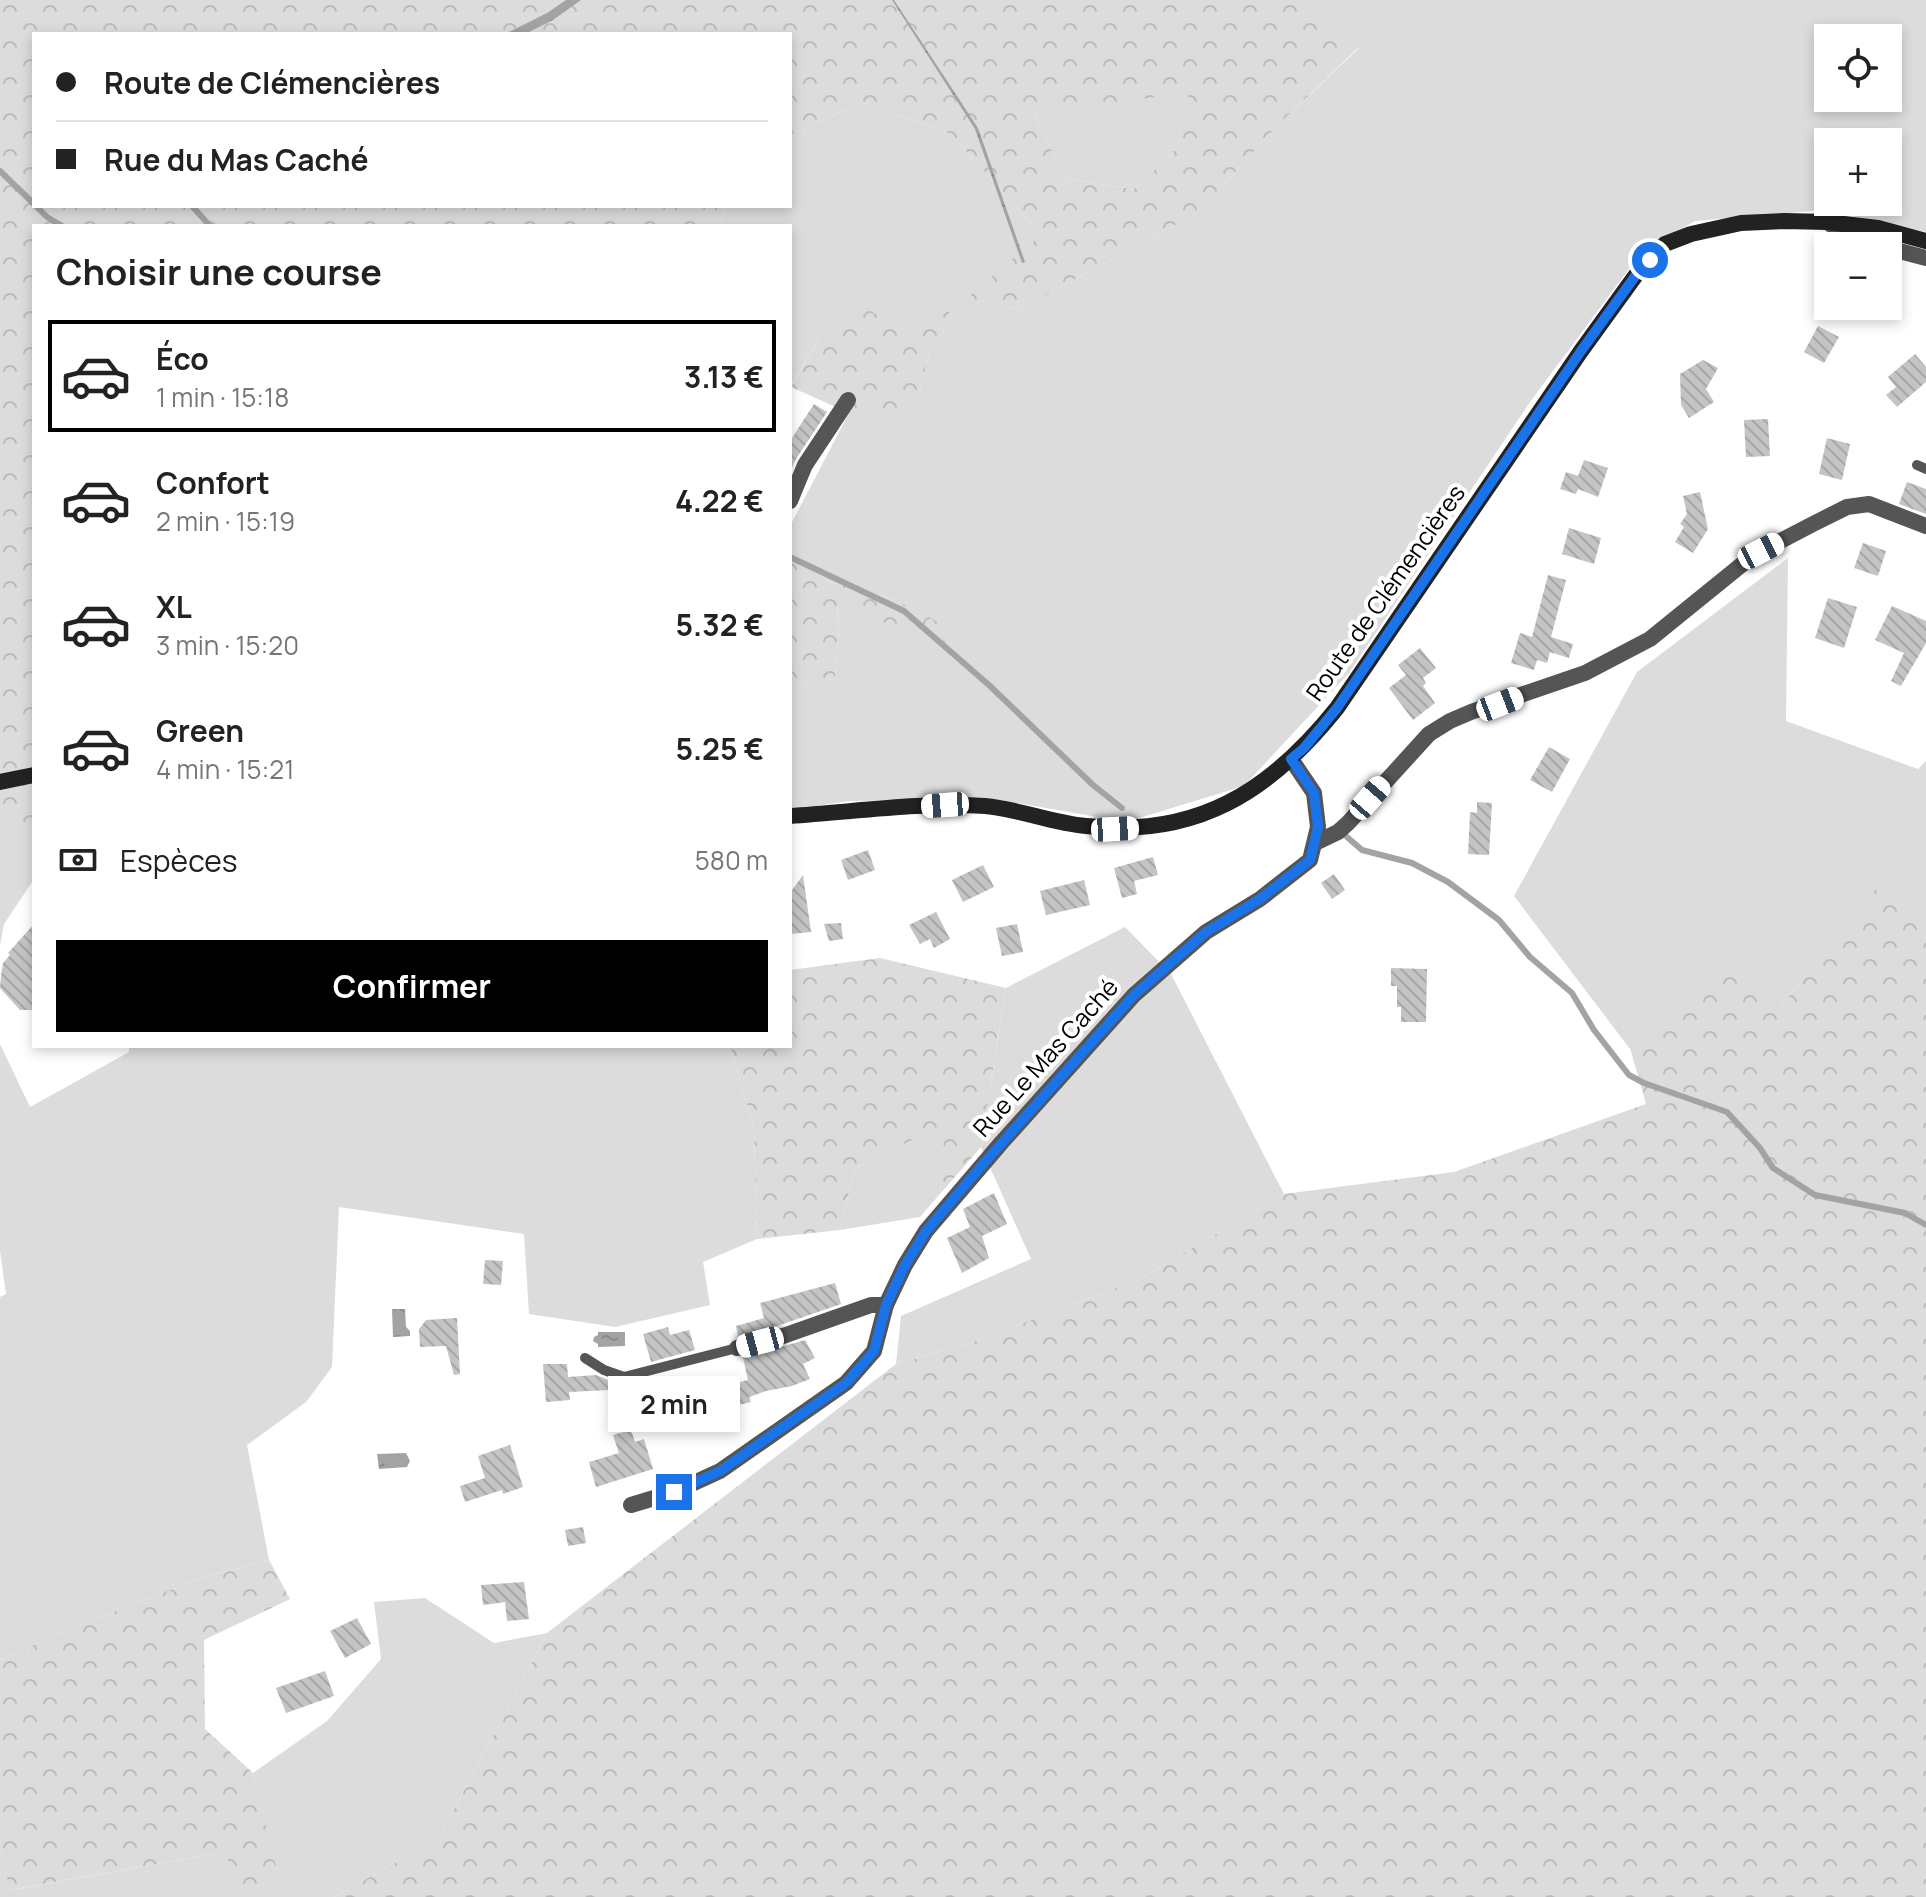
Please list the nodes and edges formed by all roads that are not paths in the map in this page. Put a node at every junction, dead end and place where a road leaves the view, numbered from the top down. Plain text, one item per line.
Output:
1 (1827, 222) junction
2 (1842, 232) edge
3 (1926, 241) edge
4 (1902, 252) edge
5 (1926, 258) edge
6 (848, 400) dead end
7 (792, 496) edge
8 (1926, 526) edge
9 (1291, 759) junction
10 (32, 775) edge
11 (0, 782) edge
12 (792, 816) edge
13 (1315, 843) junction
14 (886, 1305) junction
15 (737, 1348) joint
16 (585, 1358) dead end
17 (631, 1505) dead end

1 - 2 street
1 - 3 street, Route de Clémencières
1 - 9 street, Route de Clémencières
4 - 5 street
6 - 7 street
8 - 13 street
9 - 12 street, Route de Clémencières
9 - 13 street
10 - 11 street
13 - 14 street, Rue Le Mas Caché
14 - 15 street
14 - 17 street, Rue Le Mas Caché
15 - 16 lane

